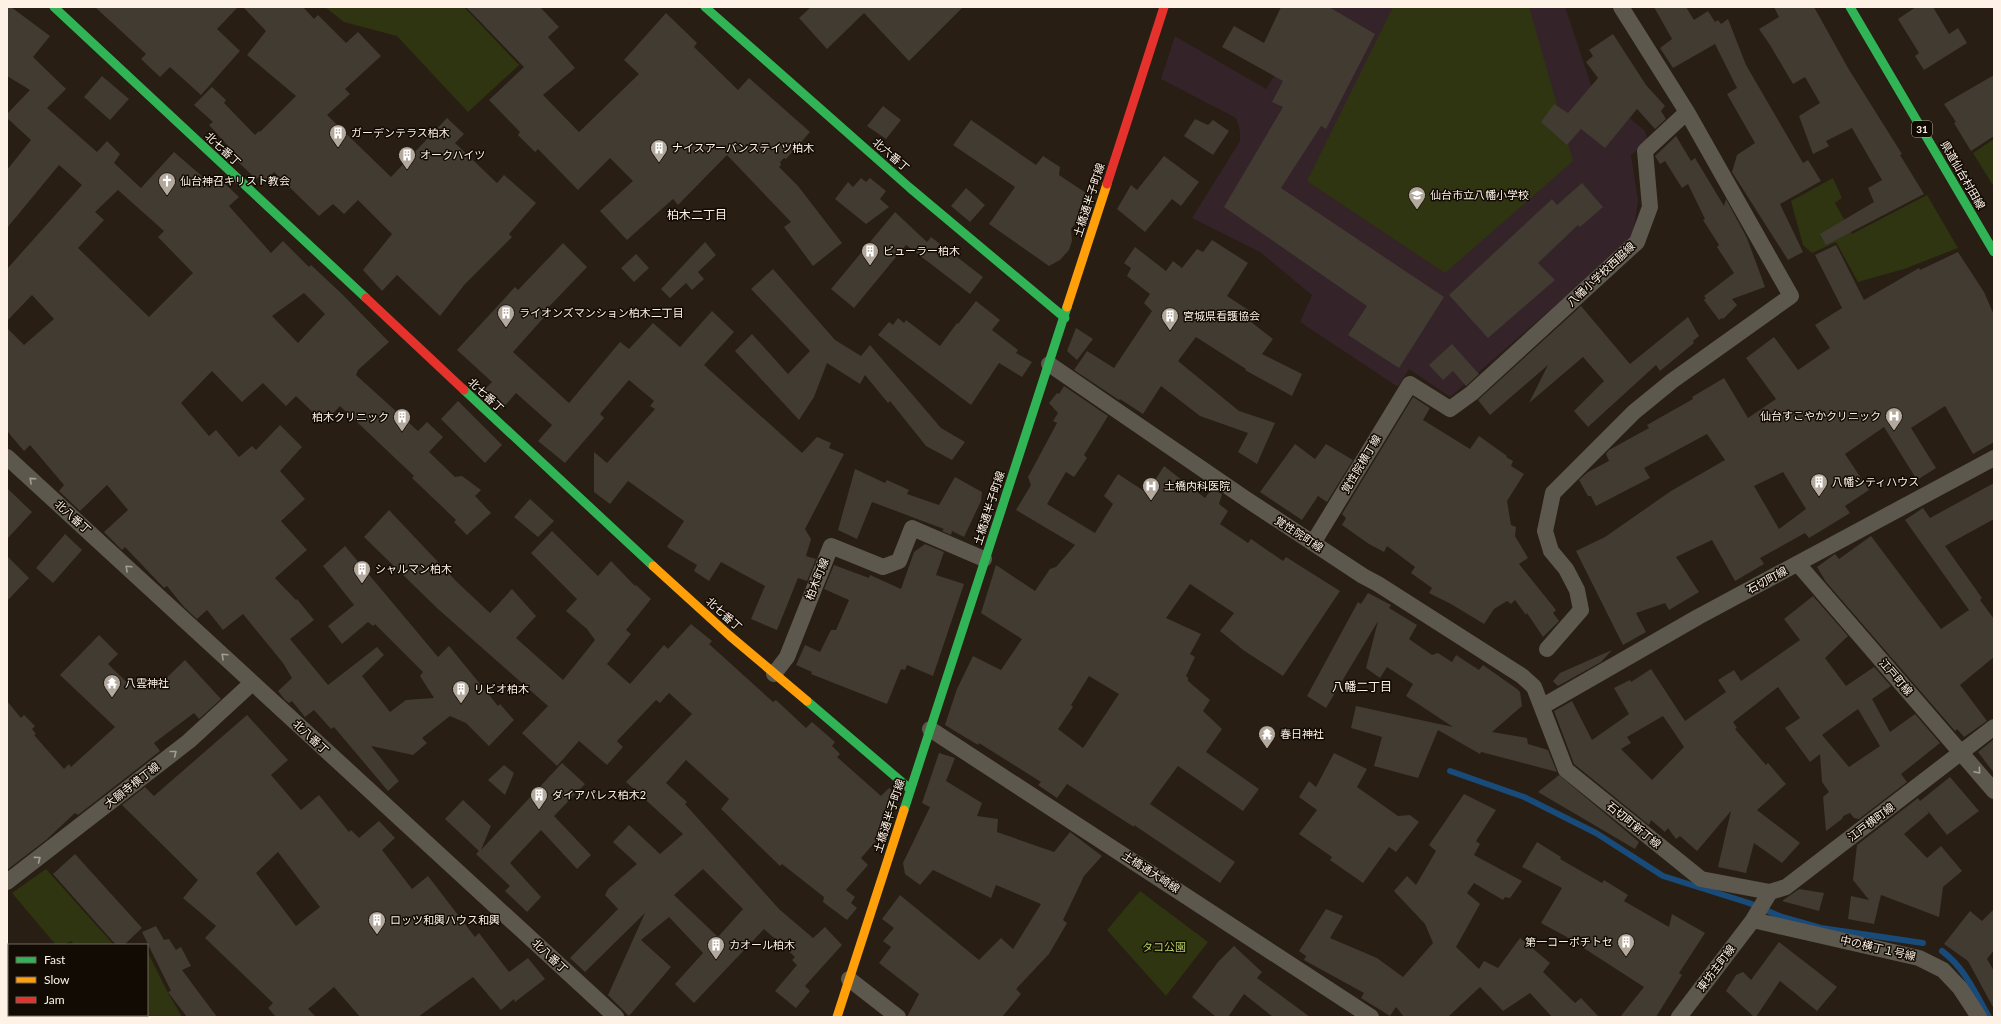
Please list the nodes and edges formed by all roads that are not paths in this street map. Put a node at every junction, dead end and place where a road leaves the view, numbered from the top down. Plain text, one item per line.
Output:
1 (54, 7) edge
2 (705, 7) edge
3 (1164, 7) edge
4 (1621, 7) edge
5 (1850, 7) edge
6 (1687, 112) junction
7 (1994, 252) edge
8 (1065, 318) junction
9 (1049, 364) junction
10 (1410, 384) joint
11 (7, 457) edge
12 (1994, 458) edge
13 (1313, 543) junction
14 (984, 559) junction
15 (1798, 564) junction
16 (1547, 649) dead end
17 (774, 674) junction
18 (252, 683) junction
19 (1543, 706) junction
20 (1994, 727) edge
21 (930, 729) junction
22 (1962, 752) junction
23 (910, 789) junction
24 (1994, 791) edge
25 (7, 882) edge
26 (1768, 896) junction
27 (1755, 917) junction
28 (849, 979) junction
29 (616, 1017) edge
30 (837, 1017) edge
31 (898, 1017) edge
32 (1371, 1017) edge
33 (1678, 1017) edge
34 (1979, 1017) edge

1 - 17 street, 北七番丁
2 - 8 street, 北六番丁
3 - 8 street, 土橋通半子町線
4 - 6 street
5 - 7 street, 県道仙台村田線 / 31
6 - 10 street, 八幡小学校西脇線
6 - 16 street
8 - 9 street, 土橋通半子町線
9 - 13 street, 覚性院町線
9 - 14 street, 土橋通半子町線
10 - 13 street, 覚性院横丁線
18 -> 11 street, 北八番丁
12 - 15 street, 石切町線
13 - 19 street, 覚性院町線
14 - 17 street, 柏木町線
14 - 21 street, 土橋通半子町線
15 - 19 street, 石切町線
15 - 22 street, 江戸町線
17 - 23 street, 北七番丁
25 -> 18 street, 大願寺横丁線
18 - 29 street, 北八番丁
19 - 26 street, 石切町新丁線
20 - 22 street, 江戸横町線
21 - 23 street, 土橋通半子町線
21 - 32 street, 土橋通大崎線
22 -> 24 street, 江戸町線
22 - 26 street, 江戸横町線
23 - 28 street, 土橋通半子町線
26 - 27 street
27 - 33 street, 東坊主町線
27 - 34 street, 中の横丁１号線
28 - 30 street, 土橋通半子町線
28 - 31 street

